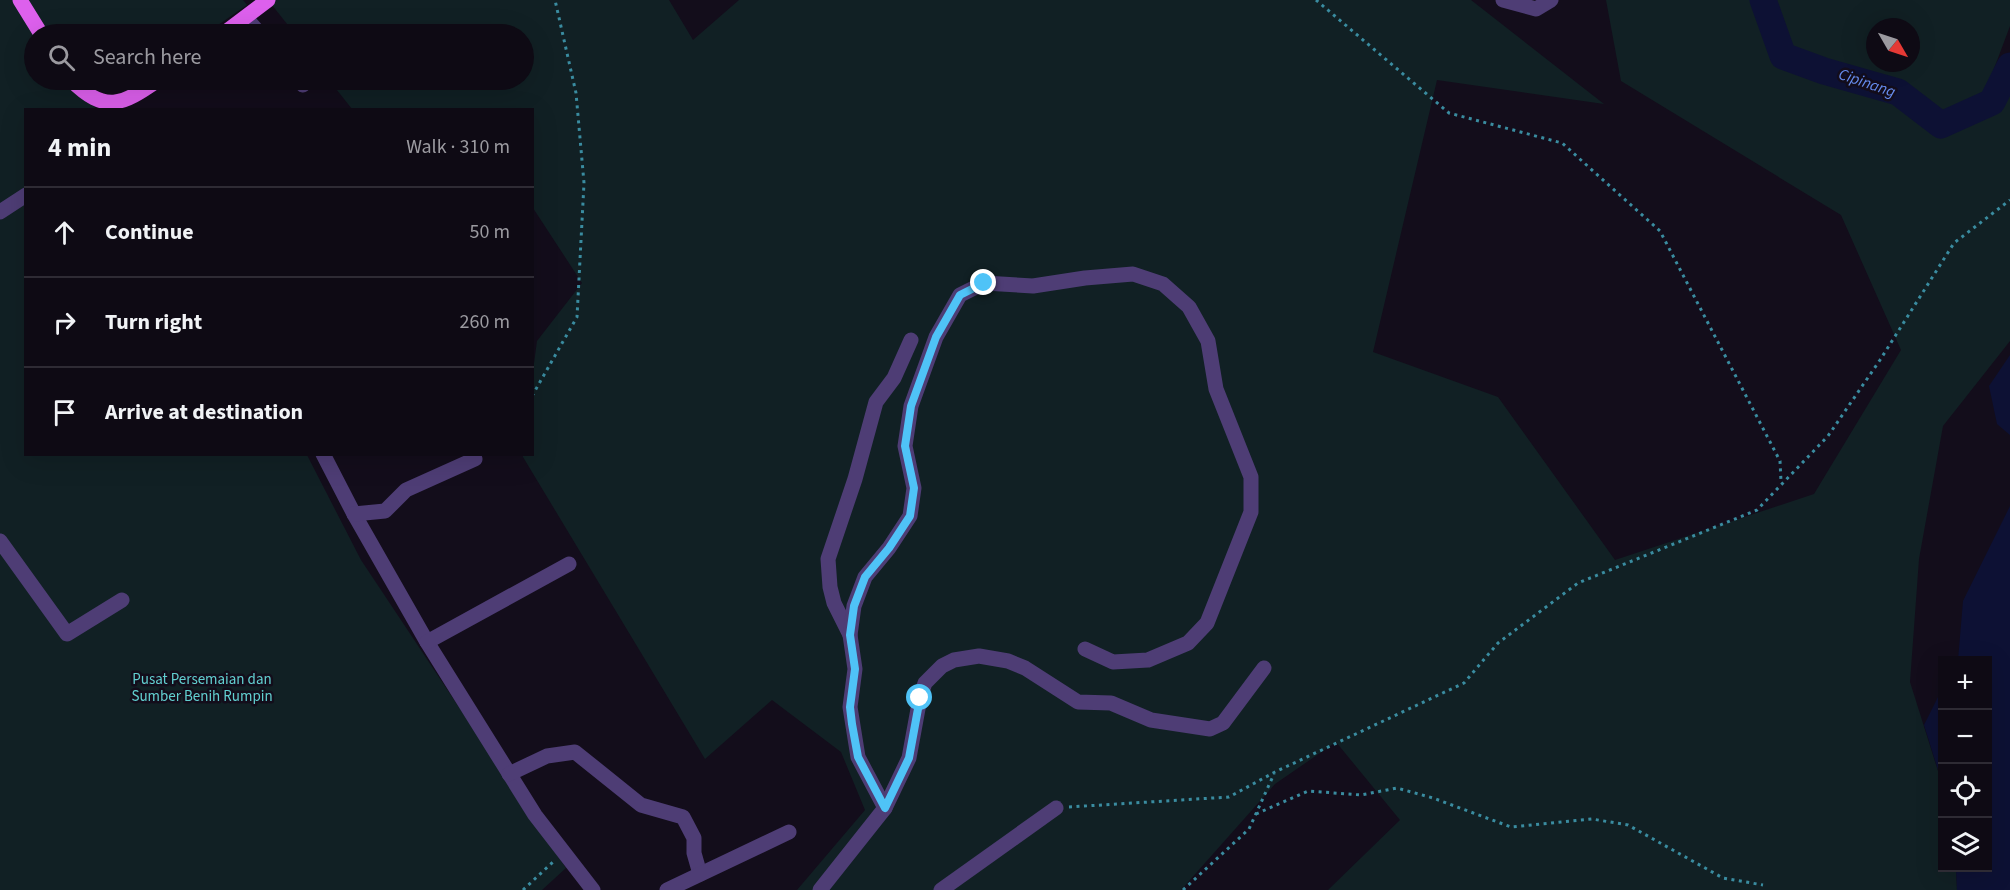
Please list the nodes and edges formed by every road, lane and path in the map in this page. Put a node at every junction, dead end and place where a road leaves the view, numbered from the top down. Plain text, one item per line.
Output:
1 (20, 0) edge
2 (268, 0) edge
3 (555, 0) edge
4 (1316, 0) edge
5 (1503, 0) edge
6 (1551, 0) edge
7 (1519, 2) edge
8 (246, 18) junction
9 (35, 24) edge
10 (237, 24) edge
11 (251, 24) edge
12 (81, 90) edge
13 (143, 90) edge
14 (95, 104) edge
15 (24, 196) edge
16 (2010, 200) edge
17 (0, 212) edge
18 (911, 340) dead end
19 (534, 392) edge
20 (324, 456) edge
21 (475, 459) dead end
22 (1781, 482) junction
23 (354, 514) junction
24 (0, 541) edge
25 (569, 564) dead end
26 (122, 600) dead end
27 (850, 635) junction
28 (427, 642) junction
29 (1085, 649) dead end
30 (1264, 668) dead end
31 (1275, 772) junction
32 (509, 774) junction
33 (885, 808) junction
34 (1056, 808) joint
35 (1256, 814) junction
36 (789, 832) dead end
37 (564, 852) junction
38 (700, 874) junction
39 (1762, 885) dead end
40 (523, 890) edge
41 (593, 890) edge
42 (667, 890) edge
43 (820, 890) edge
44 (941, 890) edge
45 (1183, 890) edge

1 - 9 main road
2 - 8 main road
3 - 19 path
4 - 22 path
5 - 7 street
6 - 7 street
8 - 10 main road
8 - 11 street
12 - 14 main road
13 - 14 main road
15 - 17 street
16 - 22 path
18 - 27 street
20 - 23 street
21 - 23 street
22 - 31 path
23 - 28 street
24 - 26 street
25 - 28 street
27 - 29 street
27 - 33 street
28 - 32 street
30 - 33 street
31 - 34 path
31 - 35 path
32 - 37 street
32 - 38 street
33 - 43 street
34 - 44 street
35 - 39 path
35 - 45 path
36 - 38 street
37 - 40 path
37 - 41 street
38 - 42 street

